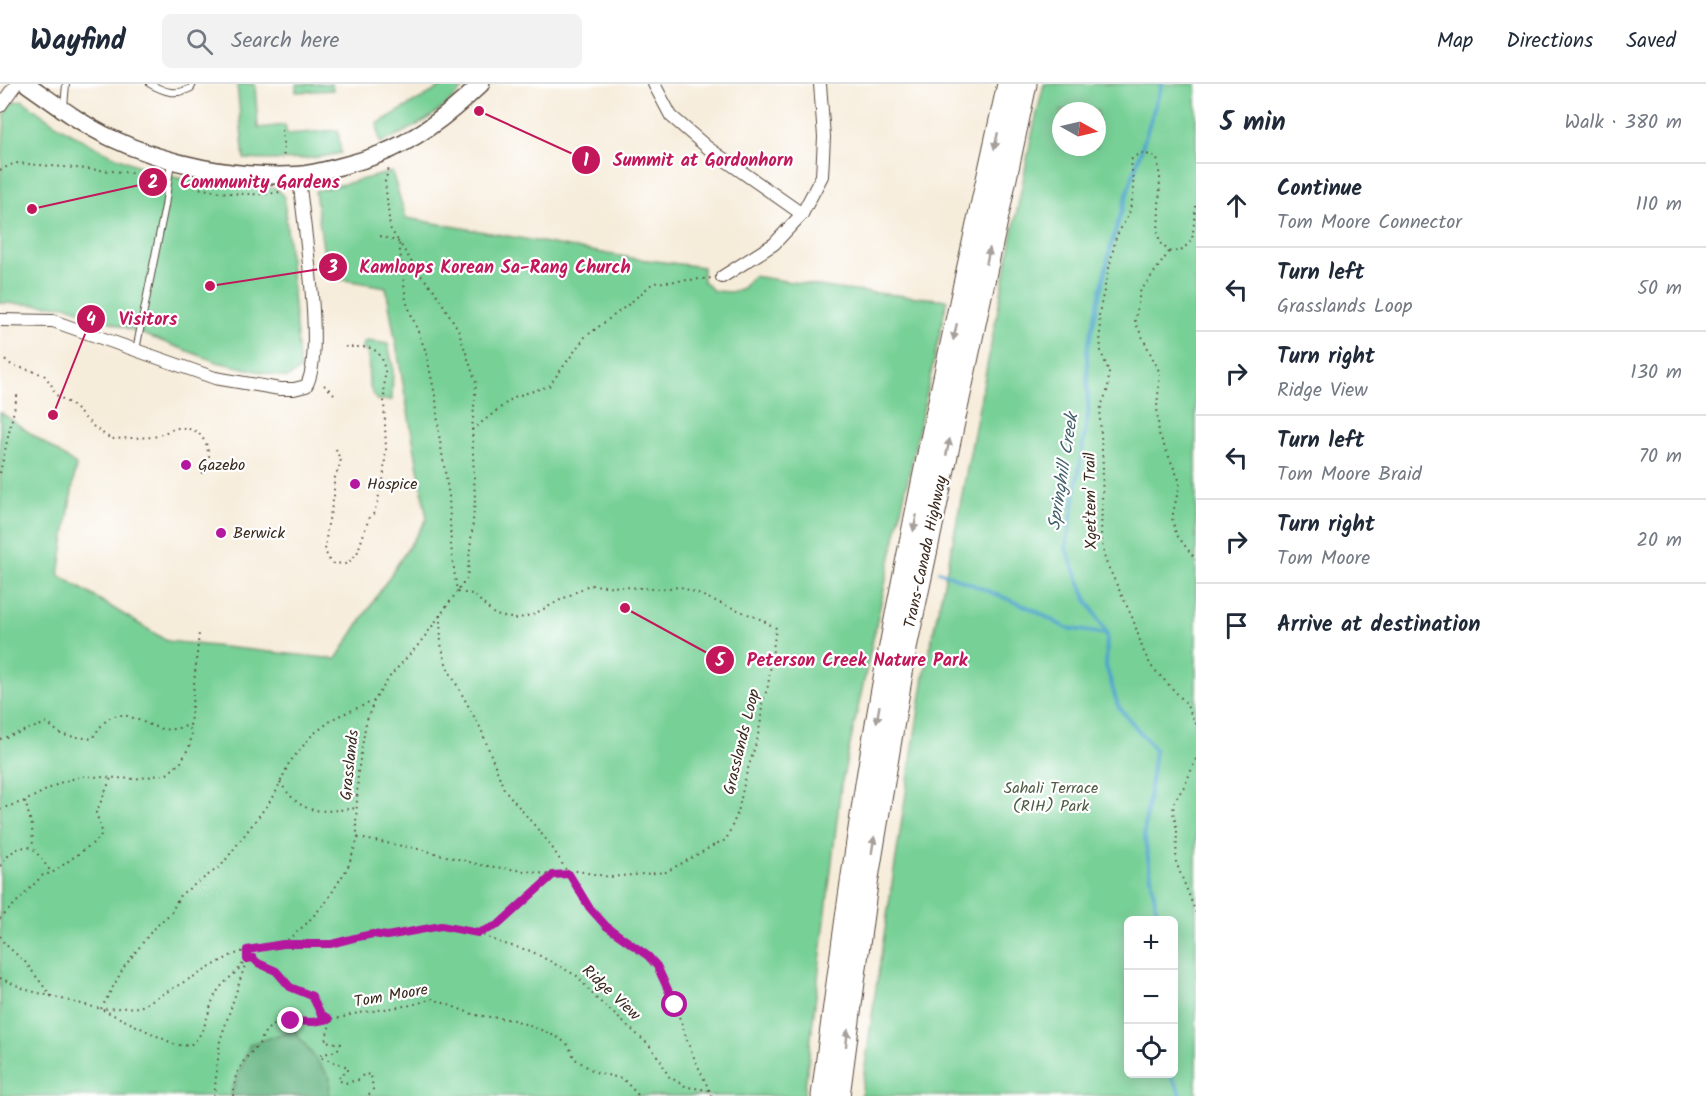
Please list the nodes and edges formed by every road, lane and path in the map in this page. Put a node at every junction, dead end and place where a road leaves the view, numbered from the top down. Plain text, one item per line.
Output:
1 (16, 84) edge
2 (27, 84) edge
3 (66, 84) edge
4 (150, 84) edge
5 (193, 84) edge
6 (481, 84) edge
7 (654, 84) edge
8 (820, 84) edge
9 (1008, 84) edge
10 (1026, 84) edge
11 (0, 106) edge
12 (64, 110) junction
13 (282, 130) dead end
14 (392, 159) dead end
15 (175, 167) junction
16 (294, 169) junction
17 (0, 170) edge
18 (285, 190) dead end
19 (1196, 207) edge
20 (802, 214) junction
21 (380, 236) dead end
22 (399, 242) junction
23 (1169, 251) junction
24 (722, 278) joint
25 (0, 320) edge
26 (343, 347) dead end
27 (136, 350) junction
28 (0, 357) edge
29 (324, 385) dead end
30 (18, 392) dead end
31 (334, 394) dead end
32 (472, 430) junction
33 (336, 449) dead end
34 (0, 473) edge
35 (201, 475) dead end
36 (1196, 560) edge
37 (456, 592) junction
38 (440, 615) junction
39 (199, 633) dead end
40 (374, 700) junction
41 (1196, 724) edge
42 (188, 726) junction
43 (0, 739) edge
44 (1196, 759) edge
45 (111, 777) junction
46 (280, 782) junction
47 (25, 801) junction
48 (0, 808) edge
49 (357, 808) junction
50 (358, 838) junction
51 (33, 848) junction
52 (0, 866) edge
53 (52, 873) junction
54 (569, 874) junction
55 (553, 875) junction
56 (1196, 913) edge
57 (0, 919) edge
58 (478, 933) junction
59 (0, 936) edge
60 (283, 944) junction
61 (247, 950) junction
62 (247, 959) junction
63 (0, 978) edge
64 (51, 996) junction
65 (101, 1009) junction
66 (329, 1019) junction
67 (709, 1090) junction
68 (214, 1096) edge
69 (233, 1096) edge
70 (368, 1096) edge
71 (639, 1096) edge
72 (712, 1096) edge
73 (822, 1096) edge
74 (839, 1096) edge

1 - 11 street
2 - 12 main road
3 - 12 lane
4 - 5 lane
6 - 16 main road
7 - 20 street
8 - 20 street
9 -> 73 highway, Trans-Canada Highway
74 -> 10 highway, Trans-Canada Highway
12 - 15 main road
13 - 16 path
14 - 22 path
15 - 16 main road
15 - 17 path
15 - 18 path
15 - 27 lane
16 - 27 street
19 - 23 path
20 - 24 street
21 - 22 path
22 - 32 path
22 - 37 path
23 - 36 path
23 - 41 path, Xget'tem' Trail
24 - 32 path
25 - 27 street
26 - 33 path
28 - 35 path
29 - 31 path
30 - 34 path
32 - 37 path
37 - 38 path, Grasslands
37 - 54 path, Grasslands Loop
38 - 40 path, Grasslands
38 - 54 path
39 - 42 path
40 - 46 path
40 - 49 path, Grasslands
42 - 43 path
42 - 45 path
44 - 56 path
45 - 47 path
45 - 53 path
46 - 49 path
46 - 65 path
47 - 48 path
47 - 51 path
49 - 50 path, Grasslands
50 - 55 path, Grasslands Loop
50 - 60 path, Grasslands
51 - 52 path
51 - 53 path
53 - 57 path
54 - 55 path, Grasslands Loop
54 - 67 path
55 - 58 path
58 - 60 path, Ridge View
58 - 67 path, Ridge View
59 - 64 path
60 - 61 path, Ridge View
61 - 62 path
61 - 65 path, Ridge View
62 - 65 path
62 - 66 path
62 - 68 path
63 - 64 path
64 - 65 path
66 - 69 path, Tom Moore
66 - 70 path
66 - 71 path, Tom Moore
67 - 72 path

